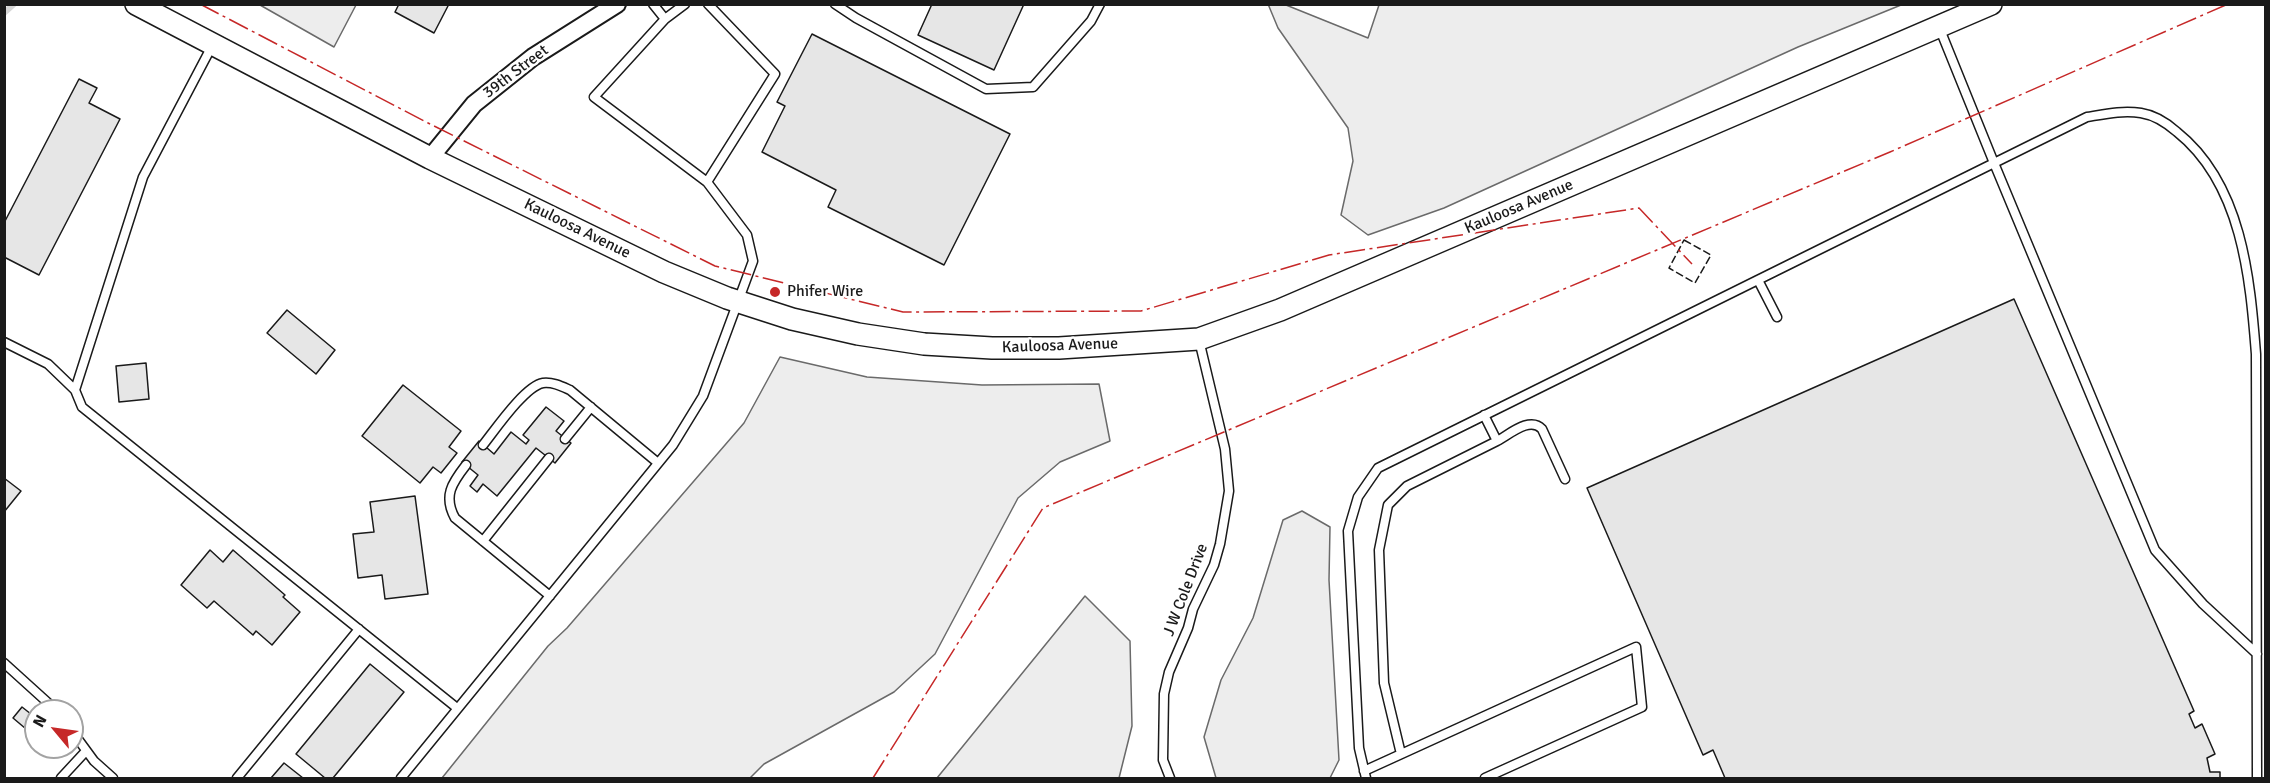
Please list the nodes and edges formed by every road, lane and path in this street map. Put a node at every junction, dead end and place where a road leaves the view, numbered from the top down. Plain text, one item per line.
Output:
1 (136, 4) edge
2 (617, 4) edge
3 (653, 4) edge
4 (685, 4) edge
5 (708, 4) edge
6 (835, 4) edge
7 (1100, 4) edge
8 (1990, 4) edge
9 (665, 19) junction
10 (1939, 27) junction
11 (213, 43) junction
12 (430, 158) junction
13 (1994, 163) junction
14 (707, 182) junction
15 (1758, 280) junction
16 (740, 302) junction
17 (1777, 317) dead end
18 (1199, 339) junction
19 (4, 342) edge
20 (75, 390) junction
21 (591, 407) junction
22 (1484, 416) junction
23 (565, 439) dead end
24 (1497, 441) junction
25 (483, 445) dead end
26 (549, 458) dead end
27 (658, 463) junction
28 (466, 465) dead end
29 (1565, 479) dead end
30 (483, 541) junction
31 (550, 596) junction
32 (359, 628) junction
33 (2257, 654) junction
34 (4, 663) edge
35 (44, 699) edge
36 (457, 708) junction
37 (84, 748) edge
38 (86, 751) junction
39 (1401, 754) junction
40 (1365, 775) edge
41 (61, 778) edge
42 (114, 778) edge
43 (237, 778) edge
44 (401, 778) edge
45 (1170, 778) edge
46 (1485, 778) edge
47 (2257, 778) edge

1 - 11 street, Kauloosa Avenue
2 - 12 street, 39th Street
3 - 9 lane
4 - 9 lane
5 - 14 lane
6 - 7 lane
8 - 10 street, Kauloosa Avenue
9 - 14 lane
10 - 13 lane
10 - 18 street, Kauloosa Avenue
11 - 12 street, Kauloosa Avenue
11 - 20 lane
12 - 16 street, Kauloosa Avenue
13 - 15 lane
13 - 33 lane
13 - 33 lane
14 - 16 lane
15 - 17 lane
15 - 22 lane
16 - 18 street, Kauloosa Avenue
16 - 27 lane
18 - 45 lane, J W Cole Drive
19 - 20 lane
20 - 32 lane
21 - 23 lane
21 - 25 lane
21 - 27 lane
22 - 24 lane
22 - 40 lane
24 - 29 lane
24 - 39 lane
26 - 30 lane
27 - 31 lane
28 - 30 lane
30 - 31 lane
31 - 36 lane
32 - 36 lane
32 - 43 lane
33 - 47 lane
34 - 35 lane
36 - 44 lane
37 - 38 lane
38 - 41 lane
38 - 42 lane
39 - 40 lane
39 - 46 lane

